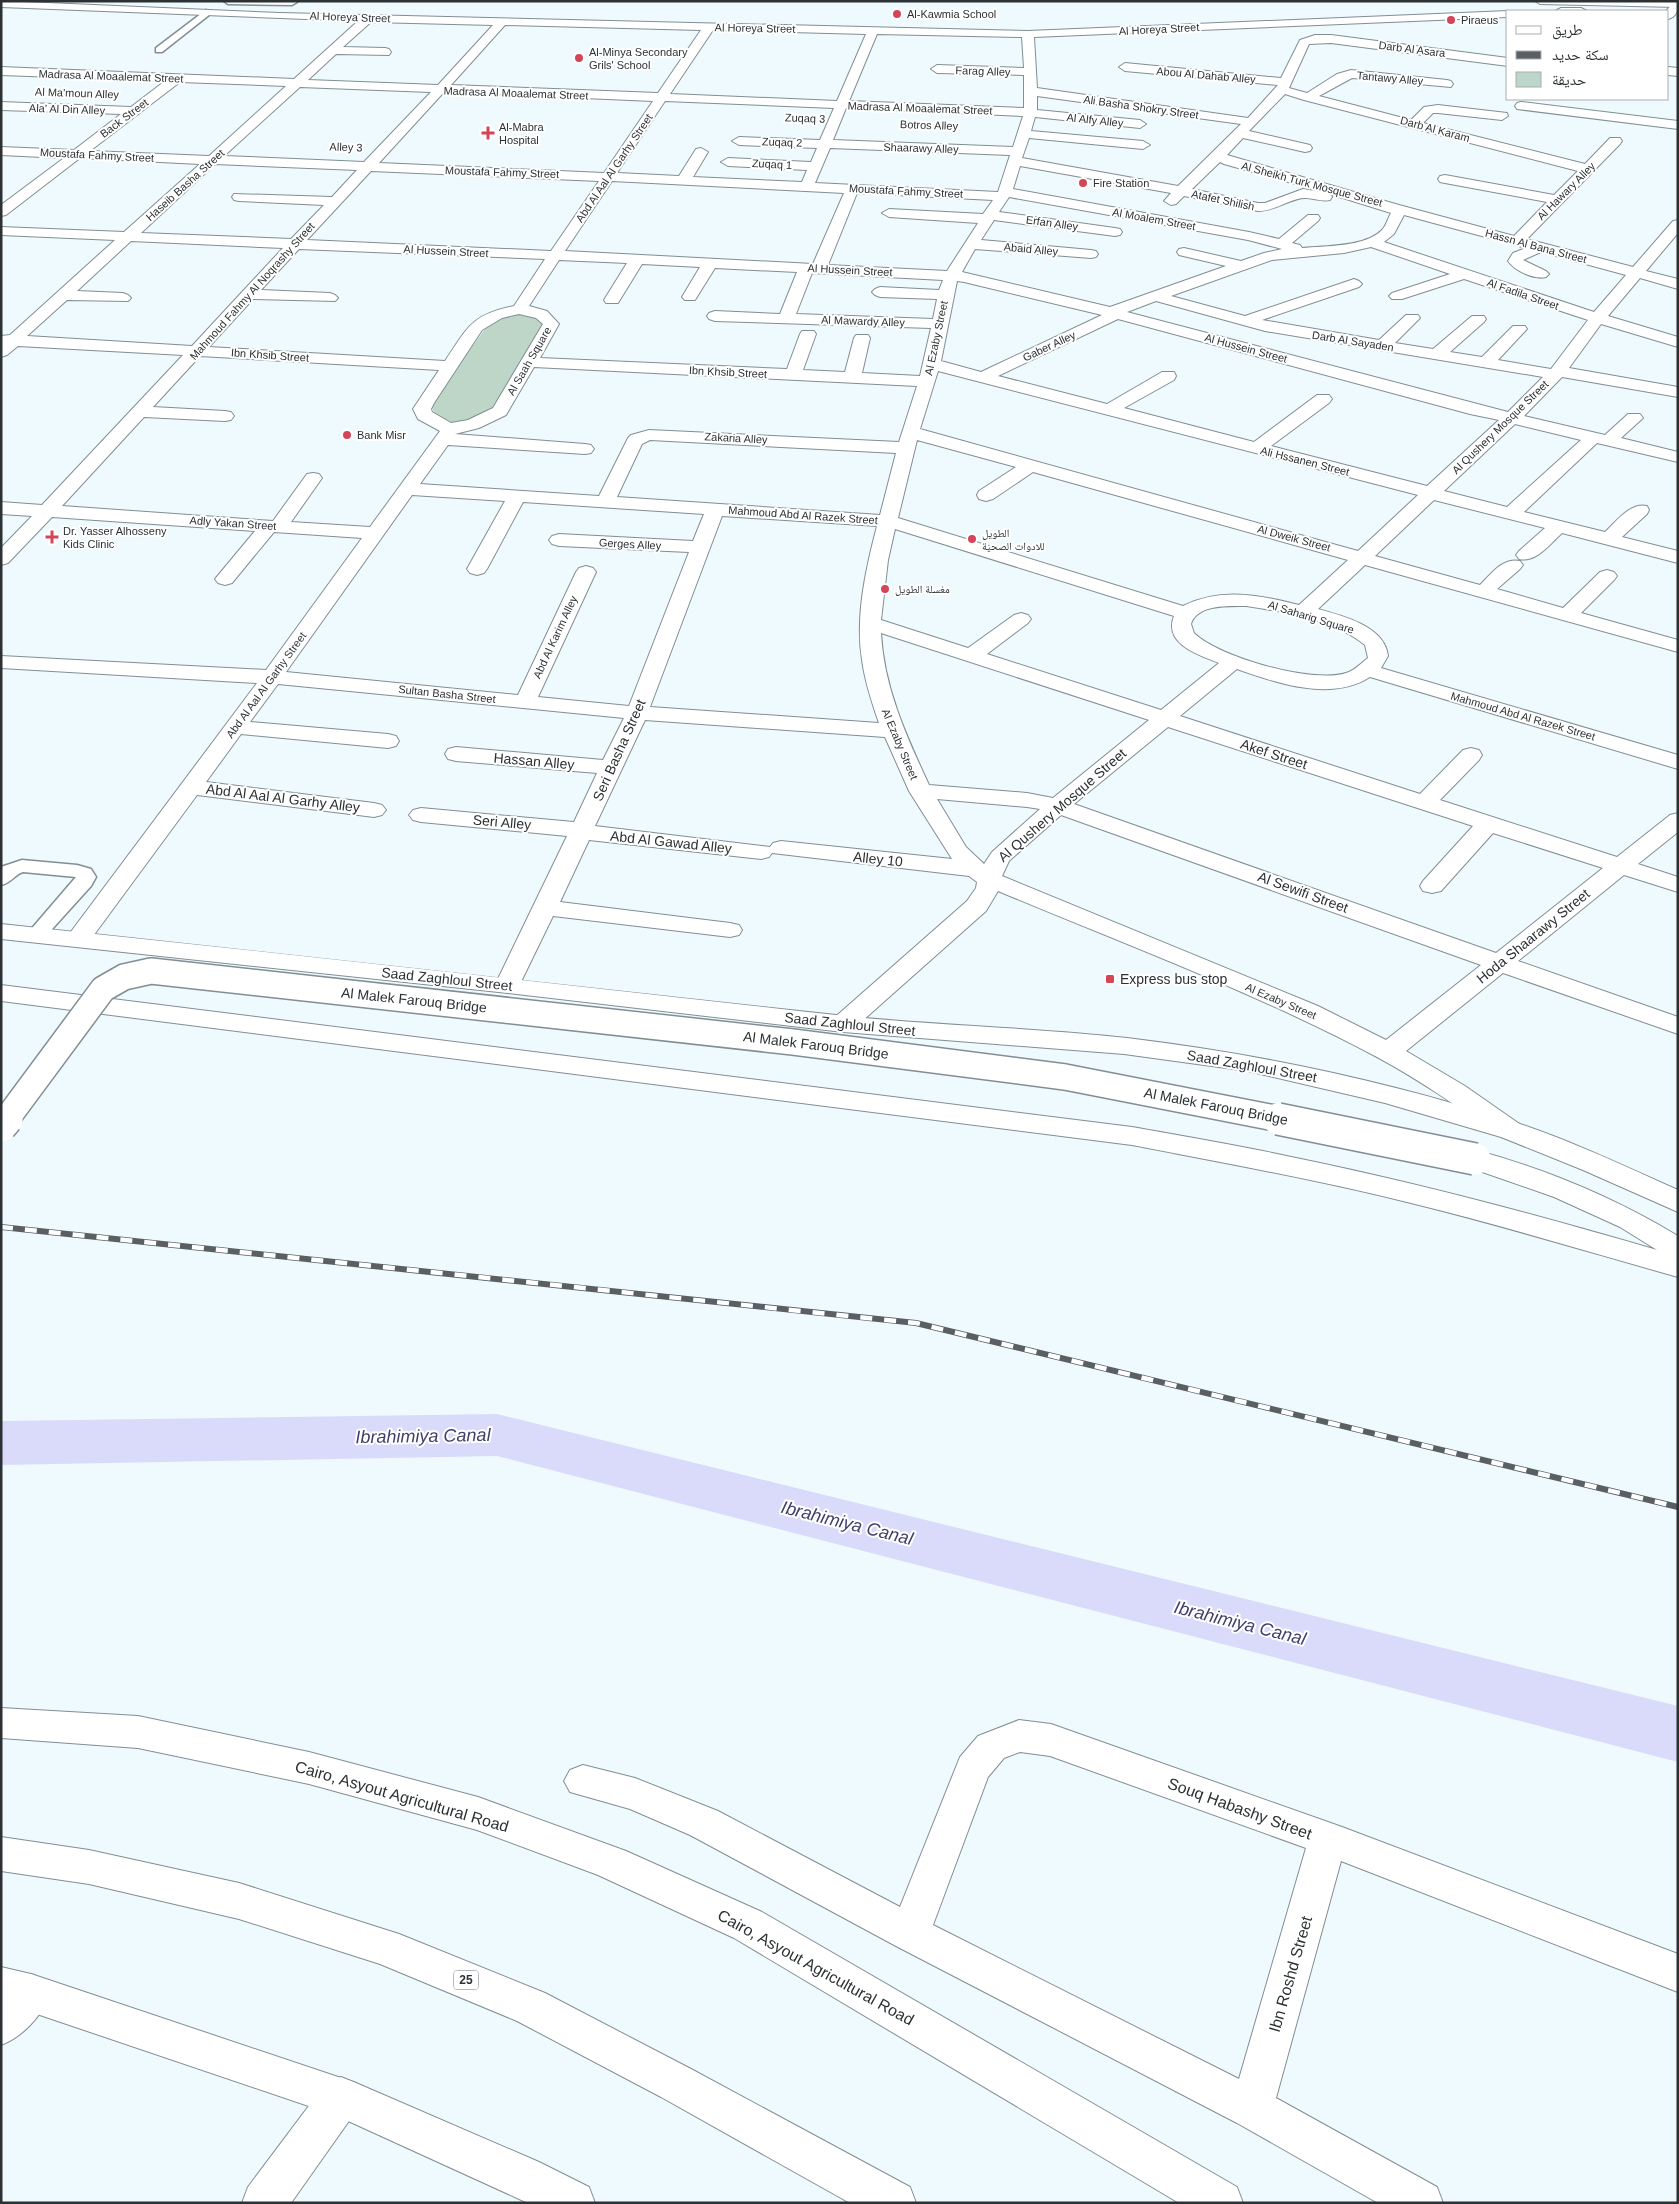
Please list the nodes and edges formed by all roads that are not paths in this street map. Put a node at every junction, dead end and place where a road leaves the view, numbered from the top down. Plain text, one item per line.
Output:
1 (228, 1) edge
2 (1540, 1) edge
3 (292, 2) edge
4 (1, 4) edge
5 (1678, 4) edge
6 (1604, 7) edge
7 (206, 13) junction
8 (1506, 14) edge
9 (280, 16) junction
10 (368, 18) junction
11 (1389, 18) junction
12 (502, 21) junction
13 (1669, 23) edge
14 (709, 27) junction
15 (1158, 29) junction
16 (873, 30) junction
17 (1028, 34) junction
18 (1315, 39) joint
19 (1147, 42) dead end
20 (1367, 44) junction
21 (159, 50) dead end
22 (332, 50) junction
23 (385, 52) dead end
24 (1136, 54) dead end
25 (1506, 62) edge
26 (937, 69) dead end
27 (1, 71) edge
28 (1122, 72) junction
29 (176, 79) junction
30 (1407, 79) junction
31 (1030, 81) junction
32 (1168, 81) dead end
33 (295, 84) junction
34 (1447, 84) dead end
35 (1285, 86) junction
36 (442, 90) junction
37 (1112, 90) dead end
38 (1395, 91) dead end
39 (134, 96) dead end
40 (152, 96) junction
41 (1308, 97) junction
42 (661, 98) junction
43 (1098, 100) junction
44 (408, 104) dead end
45 (427, 105) junction
46 (840, 105) junction
47 (1, 106) edge
48 (1521, 106) dead end
49 (1402, 108) dead end
50 (133, 111) junction
51 (1502, 116) dead end
52 (1389, 117) junction
53 (818, 118) dead end
54 (834, 120) junction
55 (853, 122) dead end
56 (1250, 122) junction
57 (1149, 125) dead end
58 (1417, 125) junction
59 (1678, 125) edge
60 (1022, 132) junction
61 (1240, 133) junction
62 (1397, 135) dead end
63 (739, 141) dead end
64 (1616, 141) dead end
65 (824, 144) junction
66 (1142, 145) dead end
67 (366, 148) dead end
68 (1305, 148) dead end
69 (385, 149) junction
70 (1, 151) edge
71 (701, 152) dead end
72 (77, 154) junction
73 (1218, 156) junction
74 (212, 160) junction
75 (728, 162) dead end
76 (369, 166) junction
77 (815, 166) junction
78 (1587, 169) junction
79 (608, 177) junction
80 (1445, 179) dead end
81 (684, 180) junction
82 (807, 186) junction
83 (852, 189) junction
84 (1271, 190) dead end
85 (1181, 191) junction
86 (1003, 194) junction
87 (239, 197) dead end
88 (1557, 200) junction
89 (334, 201) junction
90 (1242, 204) junction
91 (1387, 205) junction
92 (1, 212) edge
93 (889, 213) dead end
94 (988, 217) junction
95 (1154, 218) junction
96 (1313, 218) dead end
97 (1678, 224) edge
98 (1471, 228) junction
99 (1, 231) edge
100 (1115, 232) dead end
101 (128, 237) junction
102 (1448, 237) dead end
103 (1517, 241) junction
104 (1671, 241) edge
105 (1370, 242) junction
106 (295, 244) junction
107 (971, 244) junction
108 (1282, 244) junction
109 (1541, 247) junction
110 (1301, 250) junction
111 (1184, 252) dead end
112 (1091, 254) dead end
113 (555, 256) junction
114 (637, 259) junction
115 (710, 263) junction
116 (1240, 265) junction
117 (812, 268) junction
118 (1173, 273) dead end
119 (1635, 273) junction
120 (1465, 274) junction
121 (1541, 274) dead end
122 (1200, 279) junction
123 (1354, 284) dead end
124 (1678, 284) edge
125 (948, 285) junction
126 (880, 292) dead end
127 (249, 294) junction
128 (64, 295) junction
129 (1154, 296) junction
130 (1397, 296) dead end
131 (690, 297) dead end
132 (123, 298) dead end
133 (330, 298) dead end
134 (612, 300) dead end
135 (519, 309) junction
136 (1113, 313) junction
137 (715, 316) dead end
138 (1412, 318) dead end
139 (786, 319) junction
140 (1478, 319) dead end
141 (1597, 319) junction
142 (1243, 321) junction
143 (940, 324) junction
144 (1519, 329) dead end
145 (808, 334) dead end
146 (1329, 337) junction
147 (862, 338) dead end
148 (8, 340) edge
149 (1678, 342) edge
150 (1382, 346) junction
151 (199, 350) junction
152 (1413, 351) junction
153 (1, 352) edge
154 (1436, 355) junction
155 (530, 362) junction
156 (1486, 363) junction
157 (1304, 364) junction
158 (448, 366) junction
159 (929, 373) junction
160 (1556, 373) junction
161 (793, 375) junction
162 (1168, 376) dead end
163 (983, 377) junction
164 (852, 378) junction
165 (1378, 384) junction
166 (1678, 392) edge
167 (1323, 399) dead end
168 (1109, 410) junction
169 (141, 412) junction
170 (225, 416) dead end
171 (1512, 418) junction
172 (1634, 418) dead end
173 (446, 434) junction
174 (1601, 439) junction
175 (908, 440) junction
176 (1257, 448) junction
177 (585, 449) dead end
178 (1678, 457) edge
179 (1032, 466) junction
180 (314, 478) dead end
181 (407, 488) junction
182 (1431, 493) junction
183 (986, 495) dead end
184 (518, 496) junction
185 (606, 501) junction
186 (1, 508) edge
187 (716, 509) junction
188 (1640, 510) dead end
189 (48, 511) junction
190 (1511, 514) junction
191 (889, 522) junction
192 (273, 526) junction
193 (1558, 526) junction
194 (375, 533) junction
195 (558, 540) dead end
196 (1609, 540) junction
197 (701, 547) junction
198 (1362, 557) junction
199 (1678, 557) edge
200 (1, 559) edge
201 (1626, 566) junction
202 (476, 568) dead end
203 (586, 572) dead end
204 (225, 579) dead end
205 (1484, 591) junction
206 (1303, 612) junction
207 (1186, 613) junction
208 (1567, 615) junction
209 (1021, 619) dead end
210 (870, 623) junction
211 (1678, 646) edge
212 (971, 656) junction
213 (1234, 661) junction
214 (1, 662) edge
215 (1367, 670) junction
216 (272, 677) junction
217 (525, 702) junction
218 (638, 713) junction
219 (1164, 718) junction
220 (235, 727) junction
221 (893, 731) junction
222 (388, 741) dead end
223 (456, 754) dead end
224 (1471, 756) dead end
225 (1678, 762) edge
226 (612, 768) junction
227 (191, 787) junction
228 (920, 791) junction
229 (1424, 803) junction
230 (1058, 806) junction
231 (374, 810) dead end
232 (421, 815) dead end
233 (1678, 820) edge
234 (1488, 824) junction
235 (582, 831) junction
236 (771, 850) joint
237 (1620, 866) junction
238 (982, 874) junction
239 (1, 879) edge
240 (1678, 885) edge
241 (1432, 886) dead end
242 (546, 908) junction
243 (730, 930) dead end
244 (1, 932) edge
245 (37, 934) junction
246 (79, 938) junction
247 (1500, 963) junction
248 (508, 985) junction
249 (1, 993) edge
250 (843, 1024) junction
251 (1678, 1026) edge
252 (1388, 1052) junction
253 (1, 1126) edge
254 (1511, 1131) junction
255 (1564, 1190) junction
256 (1678, 1202) edge
257 (1504, 1216) junction
258 (1678, 1250) edge
259 (1678, 1267) edge
260 (1, 1723) edge
261 (583, 1781) dead end
262 (1328, 1839) junction
263 (1, 1854) edge
264 (910, 1933) junction
265 (1678, 1973) edge
266 (16, 1989) edge
267 (1, 2026) edge
268 (341, 2097) junction
269 (1252, 2108) junction
270 (264, 2203) edge
271 (573, 2203) edge
272 (894, 2203) edge
273 (1221, 2203) edge
274 (1421, 2203) edge

1 - 3 lane
2 - 6 main road
3 - 9 main road
4 - 7 main road, Al Horeya Street
5 - 6 main road
5 - 13 main road
7 - 9 main road, Al Horeya Street
7 - 21 lane
8 - 11 main road, Al Horeya Street
9 - 10 main road, Al Horeya Street
10 - 12 main road, Al Horeya Street
10 - 22 main road, Haseib Basha Street
11 - 15 main road, Al Horeya Street
11 - 20 main road
12 - 14 main road, Al Horeya Street
12 - 36 main road, Mahmoud Fahmy Al Noqrashy Street
14 - 16 main road, Al Horeya Street
14 - 42 main road, Abd Al Aal Al Garhy Street
15 - 17 main road, Al Horeya Street
15 - 19 main road
16 - 17 main road, Al Horeya Street
16 - 46 main road
17 - 31 main road, Al Ezaby Street
18 - 20 main road, Darb Al Asara
18 - 35 main road, Al Sheikh Turk Mosque Street
20 - 25 main road, Darb Al Asara
22 - 23 main road
22 - 33 main road, Haseib Basha Street
24 - 28 main road
26 - 31 main road, Farag Alley
27 - 29 main road, Madrasa Al Moaalemat Street
28 - 32 main road
28 - 35 main road, Abou Al Dahab Alley
29 - 33 main road, Madrasa Al Moaalemat Street
29 - 40 main road, Back Street
30 - 34 main road, Tantawy Alley
30 - 38 main road
30 - 41 main road, Tantawy Alley
31 - 43 main road, Ali Basha Shokry Street
31 - 60 main road, Al Ezaby Street
33 - 36 main road, Madrasa Al Moaalemat Street
33 - 74 main road, Haseib Basha Street
35 - 41 main road, Darb Al Karam
35 - 56 main road, Al Sheikh Turk Mosque Street
36 - 42 main road, Madrasa Al Moaalemat Street
36 - 45 main road, Mahmoud Fahmy Al Noqrashy Street
37 - 43 main road
39 - 40 main road, Al Ma'moun Alley
40 - 50 main road, Back Street
41 - 52 main road, Darb Al Karam
42 - 46 main road, Madrasa Al Moaalemat Street
42 - 79 main road, Abd Al Aal Al Garhy Street
43 - 56 main road, Ali Basha Shokry Street
44 - 45 main road
45 - 69 main road, Mahmoud Fahmy Al Noqrashy Street
46 - 54 main road
46 - 60 main road, Madrasa Al Moaalemat Street
47 - 50 main road, Ala' Al Din Alley
48 - 59 main road
49 - 52 main road
50 - 72 main road, Back Street
51 - 58 main road
52 - 58 main road, Darb Al Karam
53 - 54 main road, Zuqaq 3
54 - 55 main road
54 - 65 main road
56 - 61 main road, Al Sheikh Turk Mosque Street
57 - 60 main road, Al Alfy Alley
58 - 62 main road
58 - 78 main road, Darb Al Karam
60 - 65 main road, Shaarawy Alley
60 - 66 main road
60 - 85 main road, Atafet Shilish
60 - 86 main road, Al Ezaby Street
61 - 68 main road
61 - 73 main road, Al Sheikh Turk Mosque Street
63 - 65 main road, Zuqaq 2
64 - 78 main road, Al Hawary Alley
65 - 77 main road
67 - 69 main road, Alley 3
69 - 76 main road, Mahmoud Fahmy Al Noqrashy Street
70 - 72 main road, Moustafa Fahmy Street
71 - 81 main road
72 - 74 main road, Moustafa Fahmy Street
72 - 92 main road, Back Street
73 - 85 main road
73 - 91 main road, Al Sheikh Turk Mosque Street
74 - 76 main road, Moustafa Fahmy Street
74 - 101 main road, Haseib Basha Street
75 - 77 main road, Zuqaq 1
76 - 79 main road, Moustafa Fahmy Street
76 - 89 main road, Mahmoud Fahmy Al Noqrashy Street
77 - 82 main road
78 - 88 main road, Al Hawary Alley
79 - 81 main road, Moustafa Fahmy Street
79 - 113 main road, Abd Al Aal Al Garhy Street
80 - 88 main road
81 - 82 main road, Moustafa Fahmy Street
82 - 83 main road, Moustafa Fahmy Street
83 - 86 main road, Moustafa Fahmy Street
83 - 117 main road
84 - 90 main road
85 - 90 main road, Atafet Shilish
85 - 95 main road
86 - 94 main road, Al Ezaby Street
86 - 95 main road, Al Moalem Street
87 - 89 main road
88 - 103 main road, Al Hawary Alley
89 - 106 main road, Mahmoud Fahmy Al Noqrashy Street
90 - 91 main road, Atafet Shilish
91 - 98 main road, Hassn Al Bana Street
91 - 105 main road, Al Sheikh Turk Mosque Street
93 - 94 main road, Erfan Alley
94 - 100 main road, Erfan Alley
94 - 107 main road, Al Ezaby Street
95 - 108 main road, Al Moalem Street
96 - 108 main road
97 - 104 main road, Al Qushery Mosque Street
98 - 102 main road
98 - 103 main road, Hassn Al Bana Street
99 - 101 main road, Al Hussein Street
101 - 106 main road, Al Hussein Street
101 - 128 main road, Haseib Basha Street
103 - 109 main road, Hassn Al Bana Street
104 - 119 main road, Al Qushery Mosque Street
105 - 110 main road, Al Sheikh Turk Mosque Street
105 - 120 main road, Al Fadila Street
106 - 113 main road, Al Hussein Street
106 - 127 main road, Mahmoud Fahmy Al Noqrashy Street
107 - 112 main road, Abaid Alley
107 - 125 main road, Al Ezaby Street
108 - 110 main road, Al Moalem Street
109 - 119 main road, Hassn Al Bana Street
109 - 121 main road
110 - 116 main road, Al Sheikh Turk Mosque Street
111 - 116 main road
113 - 114 main road, Al Hussein Street
113 - 135 main road, Abd Al Aal Al Garhy Street
114 - 115 main road, Al Hussein Street
114 - 134 main road
115 - 117 main road, Al Hussein Street
115 - 131 main road
116 - 122 main road, Al Sheikh Turk Mosque Street
117 - 125 main road, Al Hussein Street
117 - 139 main road
118 - 122 main road
119 - 124 main road, Hassn Al Bana Street
119 - 141 main road, Al Qushery Mosque Street
120 - 130 main road
120 - 141 main road, Al Fadila Street
122 - 129 main road, Al Sheikh Turk Mosque Street
123 - 142 main road
125 - 126 main road
125 - 136 main road, Al Hussein Street
125 - 143 main road, Al Ezaby Street
127 - 133 main road
127 - 151 main road, Mahmoud Fahmy Al Noqrashy Street
128 - 132 main road
128 - 148 main road, Haseib Basha Street
129 - 136 main road, Al Sheikh Turk Mosque Street
129 - 142 main road, Darb Al Sayaden
135 - 155 main road, Al Saah Square
135 - 158 main road, Al Saah Square
136 - 157 main road, Al Hussein Street
136 - 163 main road, Gaber Alley
137 - 139 main road, Al Mawardy Alley
138 - 150 main road
139 - 143 main road, Al Mawardy Alley
140 - 154 main road
141 - 149 main road, Al Fadila Street
141 - 160 main road, Al Qushery Mosque Street
142 - 146 main road, Darb Al Sayaden
143 - 159 main road, Al Ezaby Street
144 - 156 main road
145 - 161 main road
146 - 150 main road, Darb Al Sayaden
146 - 157 main road
147 - 164 main road
148 - 151 main road, Ibn Khsib Street
148 - 153 main road, Haseib Basha Street
150 - 152 main road, Darb Al Sayaden
151 - 158 main road, Ibn Khsib Street
151 - 169 main road, Mahmoud Fahmy Al Noqrashy Street
152 - 154 main road, Darb Al Sayaden
152 - 165 main road
154 - 156 main road, Darb Al Sayaden
155 - 161 main road, Ibn Khsib Street
155 - 173 main road, Al Saah Square
156 - 160 main road, Darb Al Sayaden
157 - 165 main road, Al Hussein Street
158 - 173 main road, Al Saah Square
159 - 163 main road, Ali Hssanen Street
159 - 164 main road, Ibn Khsib Street
159 - 175 main road, Al Ezaby Street
160 - 166 main road, Darb Al Sayaden
160 - 171 main road, Al Qushery Mosque Street
161 - 164 main road, Ibn Khsib Street
162 - 168 main road
163 - 168 main road, Ali Hssanen Street
165 - 171 main road, Al Hussein Street
167 - 176 main road
168 - 176 main road, Ali Hssanen Street
169 - 170 main road
169 - 189 main road, Mahmoud Fahmy Al Noqrashy Street
171 - 174 main road, Al Hussein Street
171 - 182 main road, Al Qushery Mosque Street
172 - 174 main road
173 - 177 main road
173 - 181 main road, Abd Al Aal Al Garhy Street
174 - 178 main road, Al Hussein Street
174 - 190 main road
175 - 179 main road, Al Dweik Street
175 - 185 main road, Zakaria Alley
175 - 191 main road, Al Ezaby Street
176 - 182 main road, Ali Hssanen Street
179 - 183 main road
179 - 198 main road, Al Dweik Street
180 - 192 main road
181 - 184 main road, Mahmoud Abd Al Razek Street
181 - 194 main road, Abd Al Aal Al Garhy Street
182 - 190 main road, Ali Hssanen Street
182 - 198 main road, Al Qushery Mosque Street
184 - 185 main road, Mahmoud Abd Al Razek Street
184 - 202 main road
185 - 187 main road, Mahmoud Abd Al Razek Street
186 - 189 main road, Adly Yakan Street
187 - 191 main road, Mahmoud Abd Al Razek Street
187 - 197 main road, Seri Basha Street
188 - 196 main road
189 - 192 main road, Adly Yakan Street
189 - 200 main road, Mahmoud Fahmy Al Noqrashy Street
190 - 193 main road, Ali Hssanen Street
191 - 207 main road, Mahmoud Abd Al Razek Street
191 - 210 main road, Al Ezaby Street
192 - 194 main road, Adly Yakan Street
192 - 204 main road
193 - 196 main road, Ali Hssanen Street
193 - 205 main road
194 - 216 main road, Abd Al Aal Al Garhy Street
195 - 197 main road, Gerges Alley
196 - 201 main road, Ali Hssanen Street
197 - 218 main road, Seri Basha Street
198 - 205 main road, Al Dweik Street
198 - 206 main road, Al Qushery Mosque Street
199 - 201 main road, Ali Hssanen Street
201 - 208 main road
203 - 217 main road, Abd Al Karim Alley
205 - 208 main road, Al Dweik Street
206 - 207 main road, Al Saharig Square
206 - 215 main road, Al Saharig Square
207 - 213 main road
208 - 211 main road, Al Dweik Street
209 - 212 main road
210 - 212 main road, Akef Street
210 - 221 main road, Al Ezaby Street
212 - 219 main road, Akef Street
213 - 215 main road
213 - 219 main road, Al Qushery Mosque Street
214 - 216 main road, Sultan Basha Street
215 - 225 main road, Mahmoud Abd Al Razek Street
216 - 217 main road, Sultan Basha Street
216 - 220 main road, Abd Al Aal Al Garhy Street
217 - 218 main road, Sultan Basha Street
218 - 221 main road, Sultan Basha Street
218 - 226 main road, Seri Basha Street
219 - 229 main road, Akef Street
219 - 230 main road, Al Qushery Mosque Street
220 - 222 main road
220 - 227 main road, Abd Al Aal Al Garhy Street
221 - 228 main road, Al Ezaby Street
223 - 226 main road, Hassan Alley
224 - 229 main road
226 - 235 main road, Seri Basha Street
227 - 231 main road, Abd Al Aal Al Garhy Alley
227 - 246 main road, Abd Al Aal Al Garhy Street
228 - 230 main road, Al Sewifi Street
228 - 238 main road, Al Ezaby Street
229 - 234 main road, Akef Street
230 - 238 main road, Al Qushery Mosque Street
230 - 247 main road, Al Sewifi Street
232 - 235 main road, Seri Alley
233 - 237 main road, Hoda Shaarawy Street
234 - 237 main road, Akef Street
234 - 241 main road
235 - 236 main road, Abd Al Gawad Alley
235 - 242 main road, Seri Basha Street
236 - 238 main road, Alley 10
237 - 240 main road, Akef Street
237 - 247 main road, Hoda Shaarawy Street
238 - 250 main road, Al Qushery Mosque Street
238 - 252 main road, Al Ezaby Street
239 - 245 lane
242 - 243 main road
242 - 248 main road, Seri Basha Street
244 - 245 main road, Saad Zaghloul Street
245 - 246 main road, Saad Zaghloul Street
246 - 248 main road, Saad Zaghloul Street
247 - 251 main road, Al Sewifi Street
247 - 252 main road, Hoda Shaarawy Street
248 - 250 main road, Saad Zaghloul Street
249 - 257 main road
250 - 254 main road, Saad Zaghloul Street
252 - 254 main road, Al Ezaby Street
253 - 255 main road, Al Malek Farouq Bridge, bridge
254 - 255 main road
254 - 256 main road, Saad Zaghloul Street
255 - 257 main road
255 - 258 main road, Al Malek Farouq Bridge
257 - 259 main road
260 - 273 main road, Cairo, Asyout Agricultural Road
261 - 264 main road
262 - 264 main road, Souq Habashy Street
262 - 265 main road, Souq Habashy Street
262 - 269 main road, Ibn Roshd Street
263 - 272 main road, 25
264 - 269 main road
266 - 267 main road
266 - 268 main road
268 - 270 main road
268 - 271 main road
269 - 274 main road

